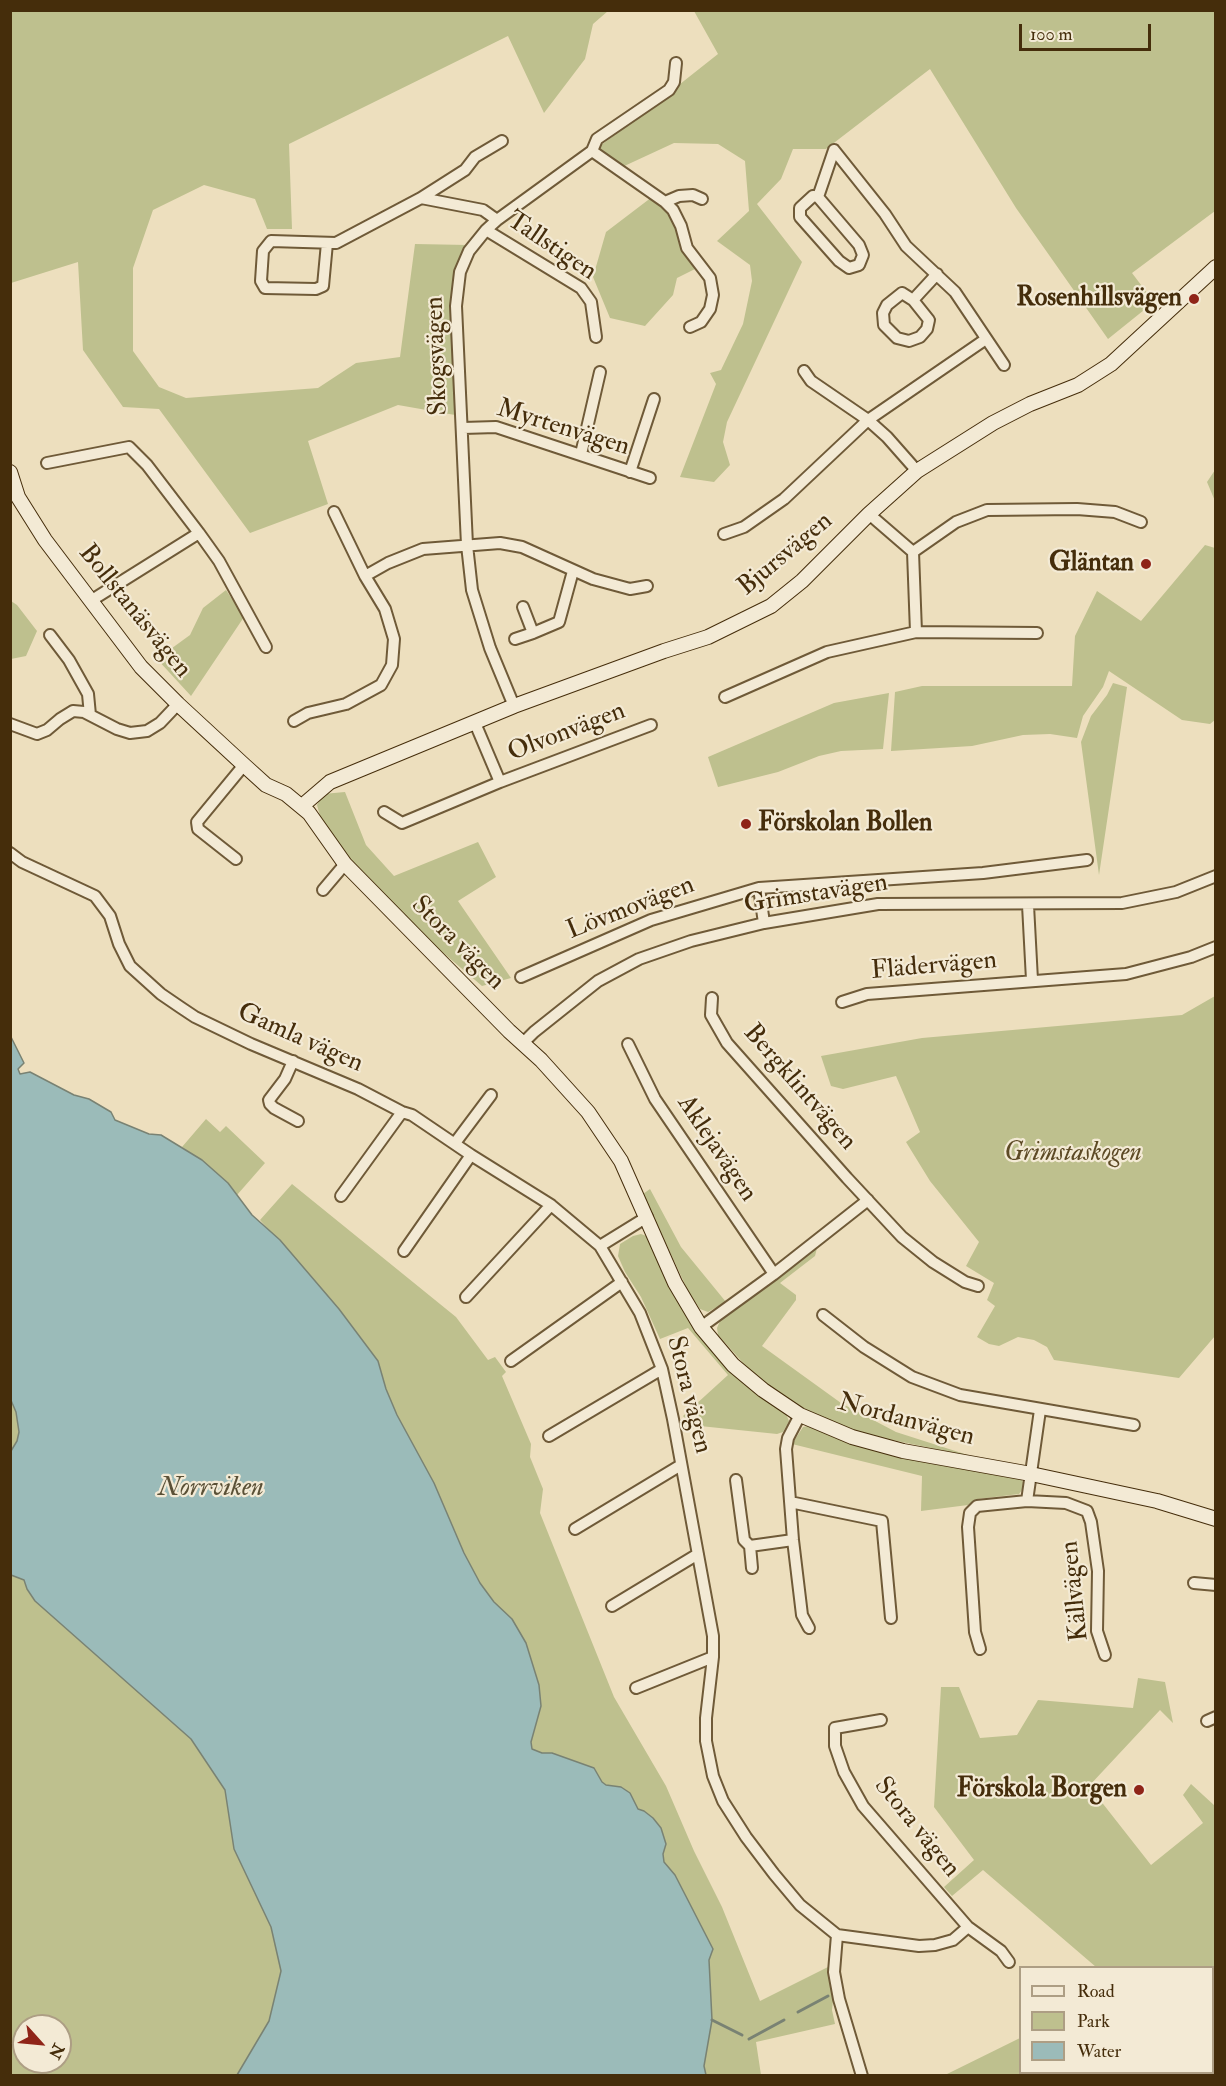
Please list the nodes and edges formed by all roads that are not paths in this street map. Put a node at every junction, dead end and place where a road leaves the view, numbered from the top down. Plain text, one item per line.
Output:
1 (676, 63) dead end
2 (502, 141) dead end
3 (592, 151) junction
4 (818, 197) junction
5 (421, 198) junction
6 (702, 199) dead end
7 (664, 202) junction
8 (498, 220) junction
9 (486, 230) junction
10 (327, 243) junction
11 (1215, 267) edge
12 (937, 274) junction
13 (914, 300) junction
14 (690, 327) dead end
15 (596, 337) dead end
16 (986, 339) junction
17 (1004, 365) dead end
18 (804, 370) dead end
19 (600, 372) dead end
20 (654, 399) dead end
21 (868, 420) junction
22 (463, 428) junction
23 (581, 454) junction
24 (47, 463) dead end
25 (917, 471) junction
26 (10, 472) edge
27 (630, 472) junction
28 (650, 478) dead end
29 (14, 499) edge
30 (334, 512) dead end
31 (869, 514) junction
32 (1141, 522) dead end
33 (199, 533) junction
34 (724, 534) dead end
35 (467, 545) junction
36 (913, 552) junction
37 (573, 571) junction
38 (365, 576) junction
39 (647, 586) dead end
40 (92, 600) junction
41 (523, 607) dead end
42 (916, 632) junction
43 (533, 633) junction
44 (1037, 633) dead end
45 (50, 635) dead end
46 (514, 639) dead end
47 (266, 647) dead end
48 (725, 697) dead end
49 (178, 704) junction
50 (514, 706) junction
51 (90, 715) junction
52 (294, 721) dead end
53 (475, 723) junction
54 (10, 724) edge
55 (651, 725) dead end
56 (244, 765) junction
57 (500, 782) junction
58 (302, 806) junction
59 (384, 812) dead end
60 (10, 853) edge
61 (236, 859) dead end
62 (1087, 860) dead end
63 (345, 864) junction
64 (1215, 876) edge
65 (759, 888) junction
66 (323, 890) dead end
67 (1028, 904) junction
68 (764, 923) junction
69 (1215, 947) edge
70 (521, 977) dead end
71 (1032, 980) junction
72 (712, 998) dead end
73 (842, 1002) dead end
74 (523, 1043) junction
75 (628, 1044) dead end
76 (293, 1060) junction
77 (491, 1095) dead end
78 (402, 1112) junction
79 (298, 1121) dead end
80 (455, 1143) junction
81 (471, 1155) junction
82 (341, 1196) dead end
83 (868, 1200) junction
84 (551, 1205) junction
85 (647, 1217) junction
86 (600, 1246) junction
87 (404, 1251) dead end
88 (774, 1274) junction
89 (622, 1282) junction
90 (978, 1286) dead end
91 (466, 1297) dead end
92 (823, 1315) dead end
93 (700, 1327) junction
94 (511, 1360) dead end
95 (662, 1369) junction
96 (1040, 1410) junction
97 (800, 1415) junction
98 (1134, 1425) dead end
99 (549, 1436) dead end
100 (681, 1465) junction
101 (1031, 1474) junction
102 (736, 1480) dead end
103 (1028, 1501) junction
104 (790, 1502) junction
105 (1215, 1519) edge
106 (575, 1529) dead end
107 (793, 1540) junction
108 (750, 1545) junction
109 (698, 1554) junction
110 (752, 1568) dead end
111 (1194, 1583) dead end
112 (1215, 1585) edge
113 (612, 1606) dead end
114 (891, 1618) dead end
115 (809, 1628) dead end
116 (980, 1649) dead end
117 (1105, 1655) dead end
118 (712, 1657) junction
119 (636, 1688) dead end
120 (881, 1720) dead end
121 (968, 1927) junction
122 (837, 1935) junction
123 (1009, 1962) dead end
124 (861, 2076) edge

1 - 3 street, Skogsvägen
2 - 5 street
3 - 7 street
3 - 8 street, Skogsvägen
4 - 4 street
4 - 12 street
5 - 8 street
5 - 10 street
6 - 7 street
7 - 14 street
8 - 9 street, Skogsvägen
9 - 15 street, Tallstigen
9 - 22 street, Skogsvägen
10 - 10 street
11 - 25 street, Bjursvägen
12 - 13 street
12 - 16 street
13 - 13 street
16 - 17 street
16 - 21 street
18 - 21 street
19 - 23 street
20 - 27 street
21 - 25 street
21 - 34 street
22 - 23 street, Myrtenvägen
22 - 35 street, Skogsvägen
23 - 27 street, Myrtenvägen
24 - 33 street
25 - 31 street, Bjursvägen
26 - 29 street, Bollstanäsvägen
27 - 28 street, Myrtenvägen
29 - 40 street, Bollstanäsvägen
30 - 38 street
31 - 36 street
31 - 50 street, Bjursvägen
32 - 36 street
33 - 40 street
33 - 47 street
35 - 37 street
35 - 38 street
35 - 50 street, Skogsvägen
36 - 42 street
37 - 39 street
37 - 43 street
38 - 52 street
40 - 49 street, Bollstanäsvägen
41 - 43 street
42 - 44 street
42 - 48 street
43 - 46 street
45 - 51 street
49 - 51 street
49 - 56 street, Bollstanäsvägen
50 - 53 street, Bjursvägen
51 - 54 street
53 - 57 street, Olvonvägen
53 - 58 street, Bjursvägen
55 - 57 street, Olvonvägen
56 - 58 street, Bollstanäsvägen
56 - 61 street
57 - 59 street, Olvonvägen
58 - 63 street, Stora vägen
60 - 76 street, Gamla vägen
62 - 65 street, Lövmovägen
63 - 66 street
63 - 74 street, Stora vägen
64 - 67 street, Grimstavägen
65 - 68 street
65 - 70 street, Lövmovägen
67 - 68 street, Grimstavägen
67 - 71 street, Flädervägen
68 - 74 street, Grimstavägen
69 - 71 street, Flädervägen
71 - 73 street, Flädervägen
72 - 83 street, Bergklintvägen
74 - 85 street, Stora vägen
75 - 88 street, Aklejavägen
76 - 78 street, Gamla vägen
76 - 79 street
77 - 80 street
78 - 80 street, Gamla vägen
78 - 82 street
80 - 81 street, Gamla vägen
81 - 84 street, Gamla vägen
81 - 87 street
83 - 88 street
83 - 90 street, Bergklintvägen
84 - 86 street, Gamla vägen
84 - 91 street
85 - 86 street
85 - 93 street, Nordanvägen
86 - 89 street, Stora vägen
88 - 93 street
89 - 94 street
89 - 95 street, Stora vägen
92 - 96 street
93 - 97 street, Nordanvägen
95 - 99 street
95 - 100 street, Stora vägen
96 - 98 street
96 - 101 street
97 - 101 street, Nordanvägen
97 - 104 street
100 - 106 street
100 - 109 street, Stora vägen
101 - 103 street
101 - 105 street, Nordanvägen
102 - 108 street
103 - 116 street, Källvägen
103 - 117 street, Källvägen
104 - 107 street
104 - 114 street
107 - 108 street
107 - 115 street
108 - 110 street
109 - 113 street
109 - 118 street, Stora vägen
111 - 112 street
118 - 119 street
118 - 122 street, Stora vägen
120 - 121 street, Stora vägen
121 - 122 street
121 - 123 street, Stora vägen
122 - 124 street

